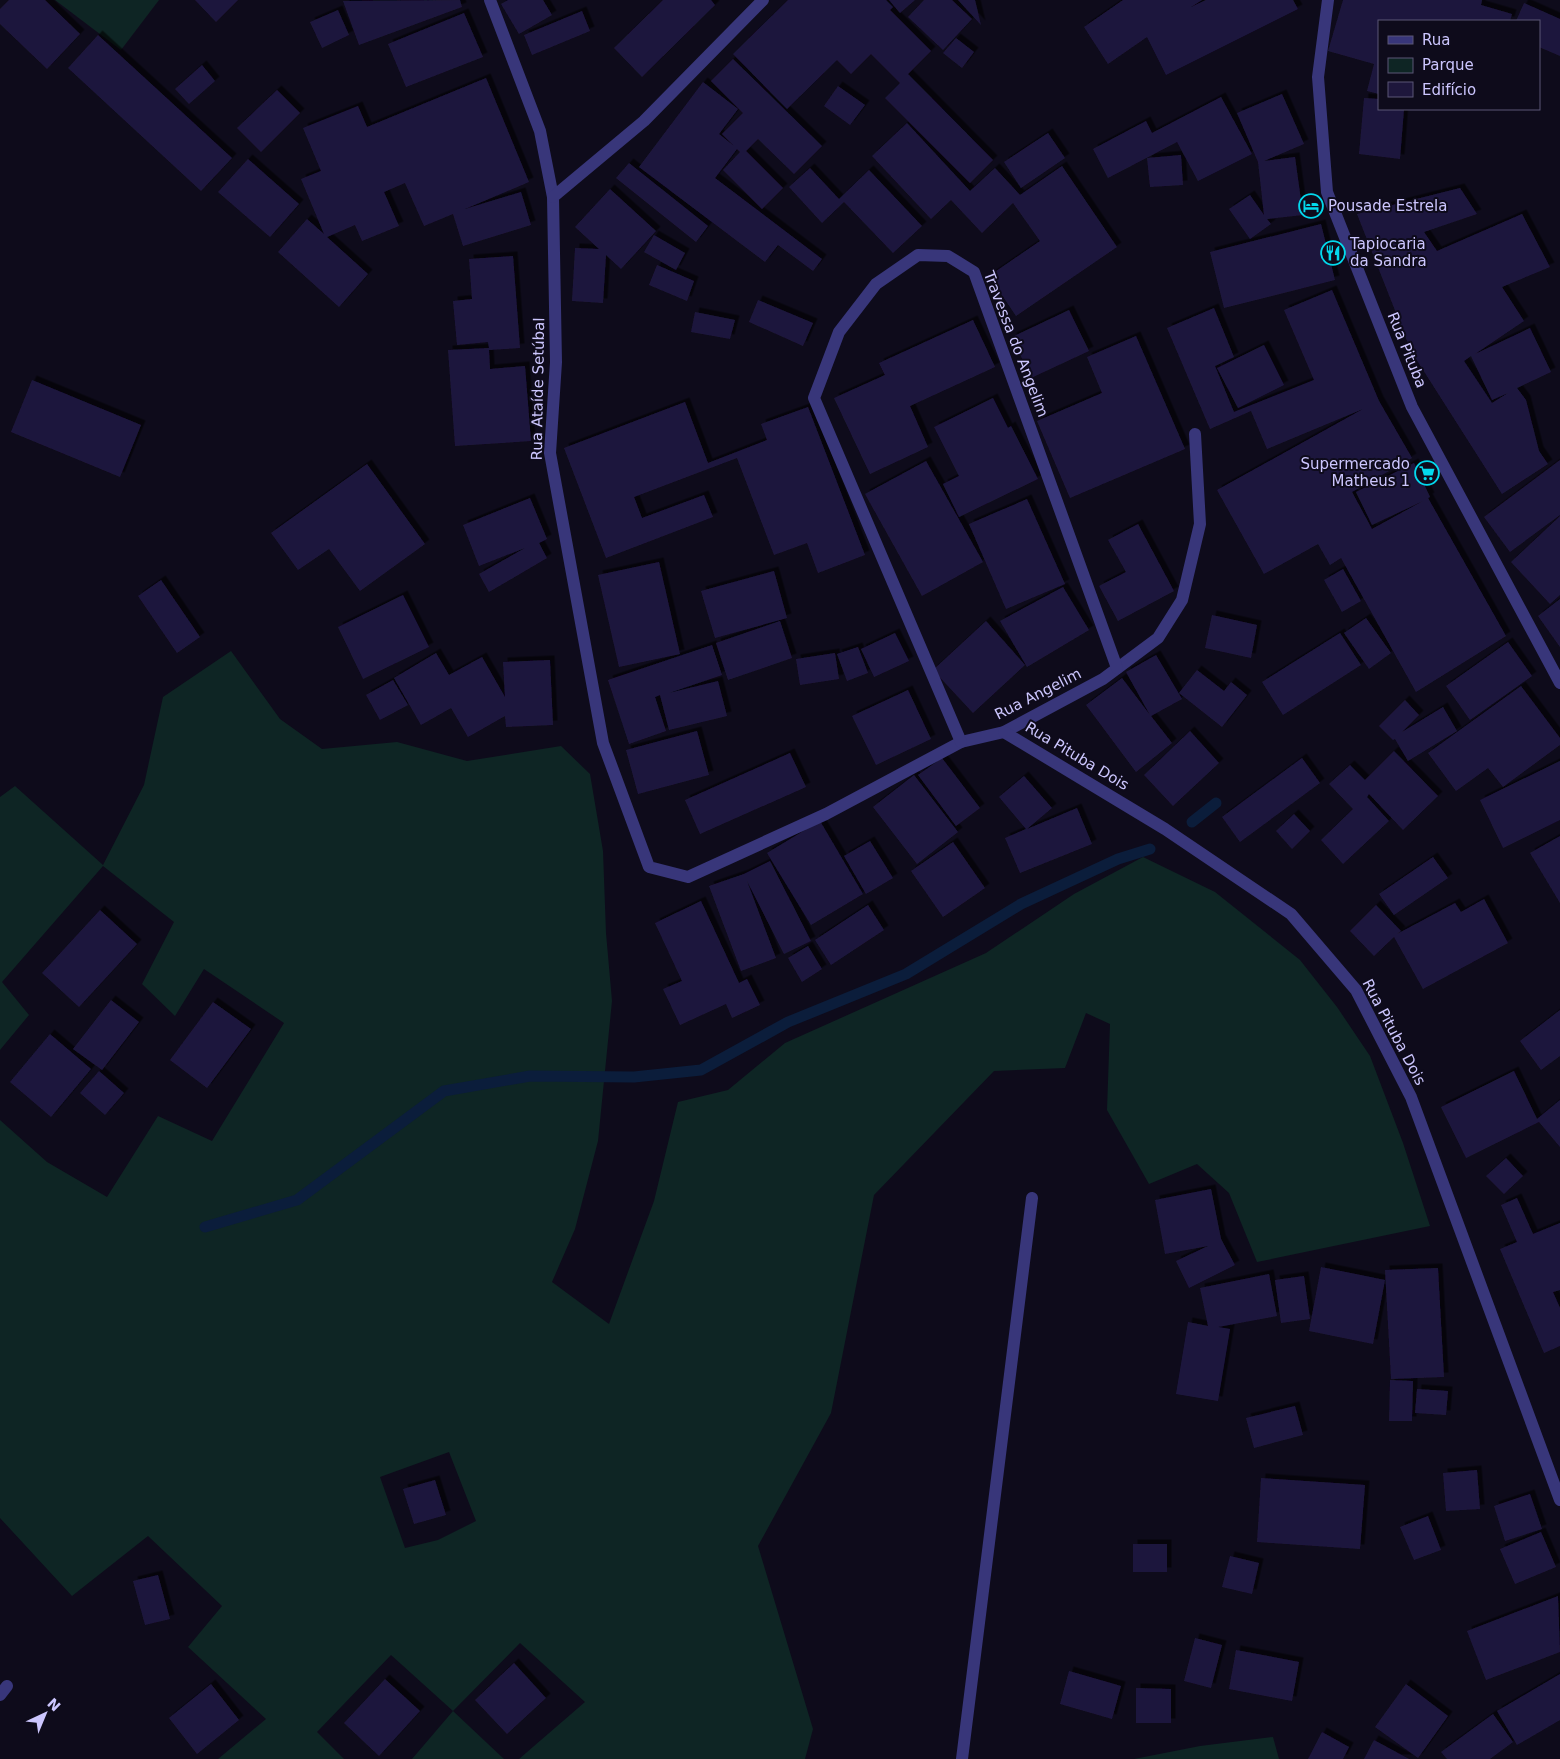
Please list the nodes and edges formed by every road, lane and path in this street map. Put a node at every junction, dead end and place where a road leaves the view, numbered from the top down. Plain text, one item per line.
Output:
1 (490, 0) edge
2 (764, 0) edge
3 (1328, 0) edge
4 (553, 197) junction
5 (1194, 434) dead end
6 (1117, 668) junction
7 (1560, 684) edge
8 (1004, 732) junction
9 (961, 742) junction
10 (649, 867) joint
11 (1032, 1198) dead end
12 (1560, 1500) edge
13 (962, 1759) edge

1 - 4 street, Rua Ataíde Setúbal
2 - 4 street
3 - 7 street, Rua Pituba
4 - 10 street, Rua Ataíde Setúbal
5 - 6 street, Rua Angelim
6 - 8 street, Rua Angelim
6 - 9 street, Travessa do Angelim
8 - 9 street, Rua Angelim
8 - 12 street, Rua Pituba Dois
9 - 10 street, Rua Angelim
11 - 13 street

